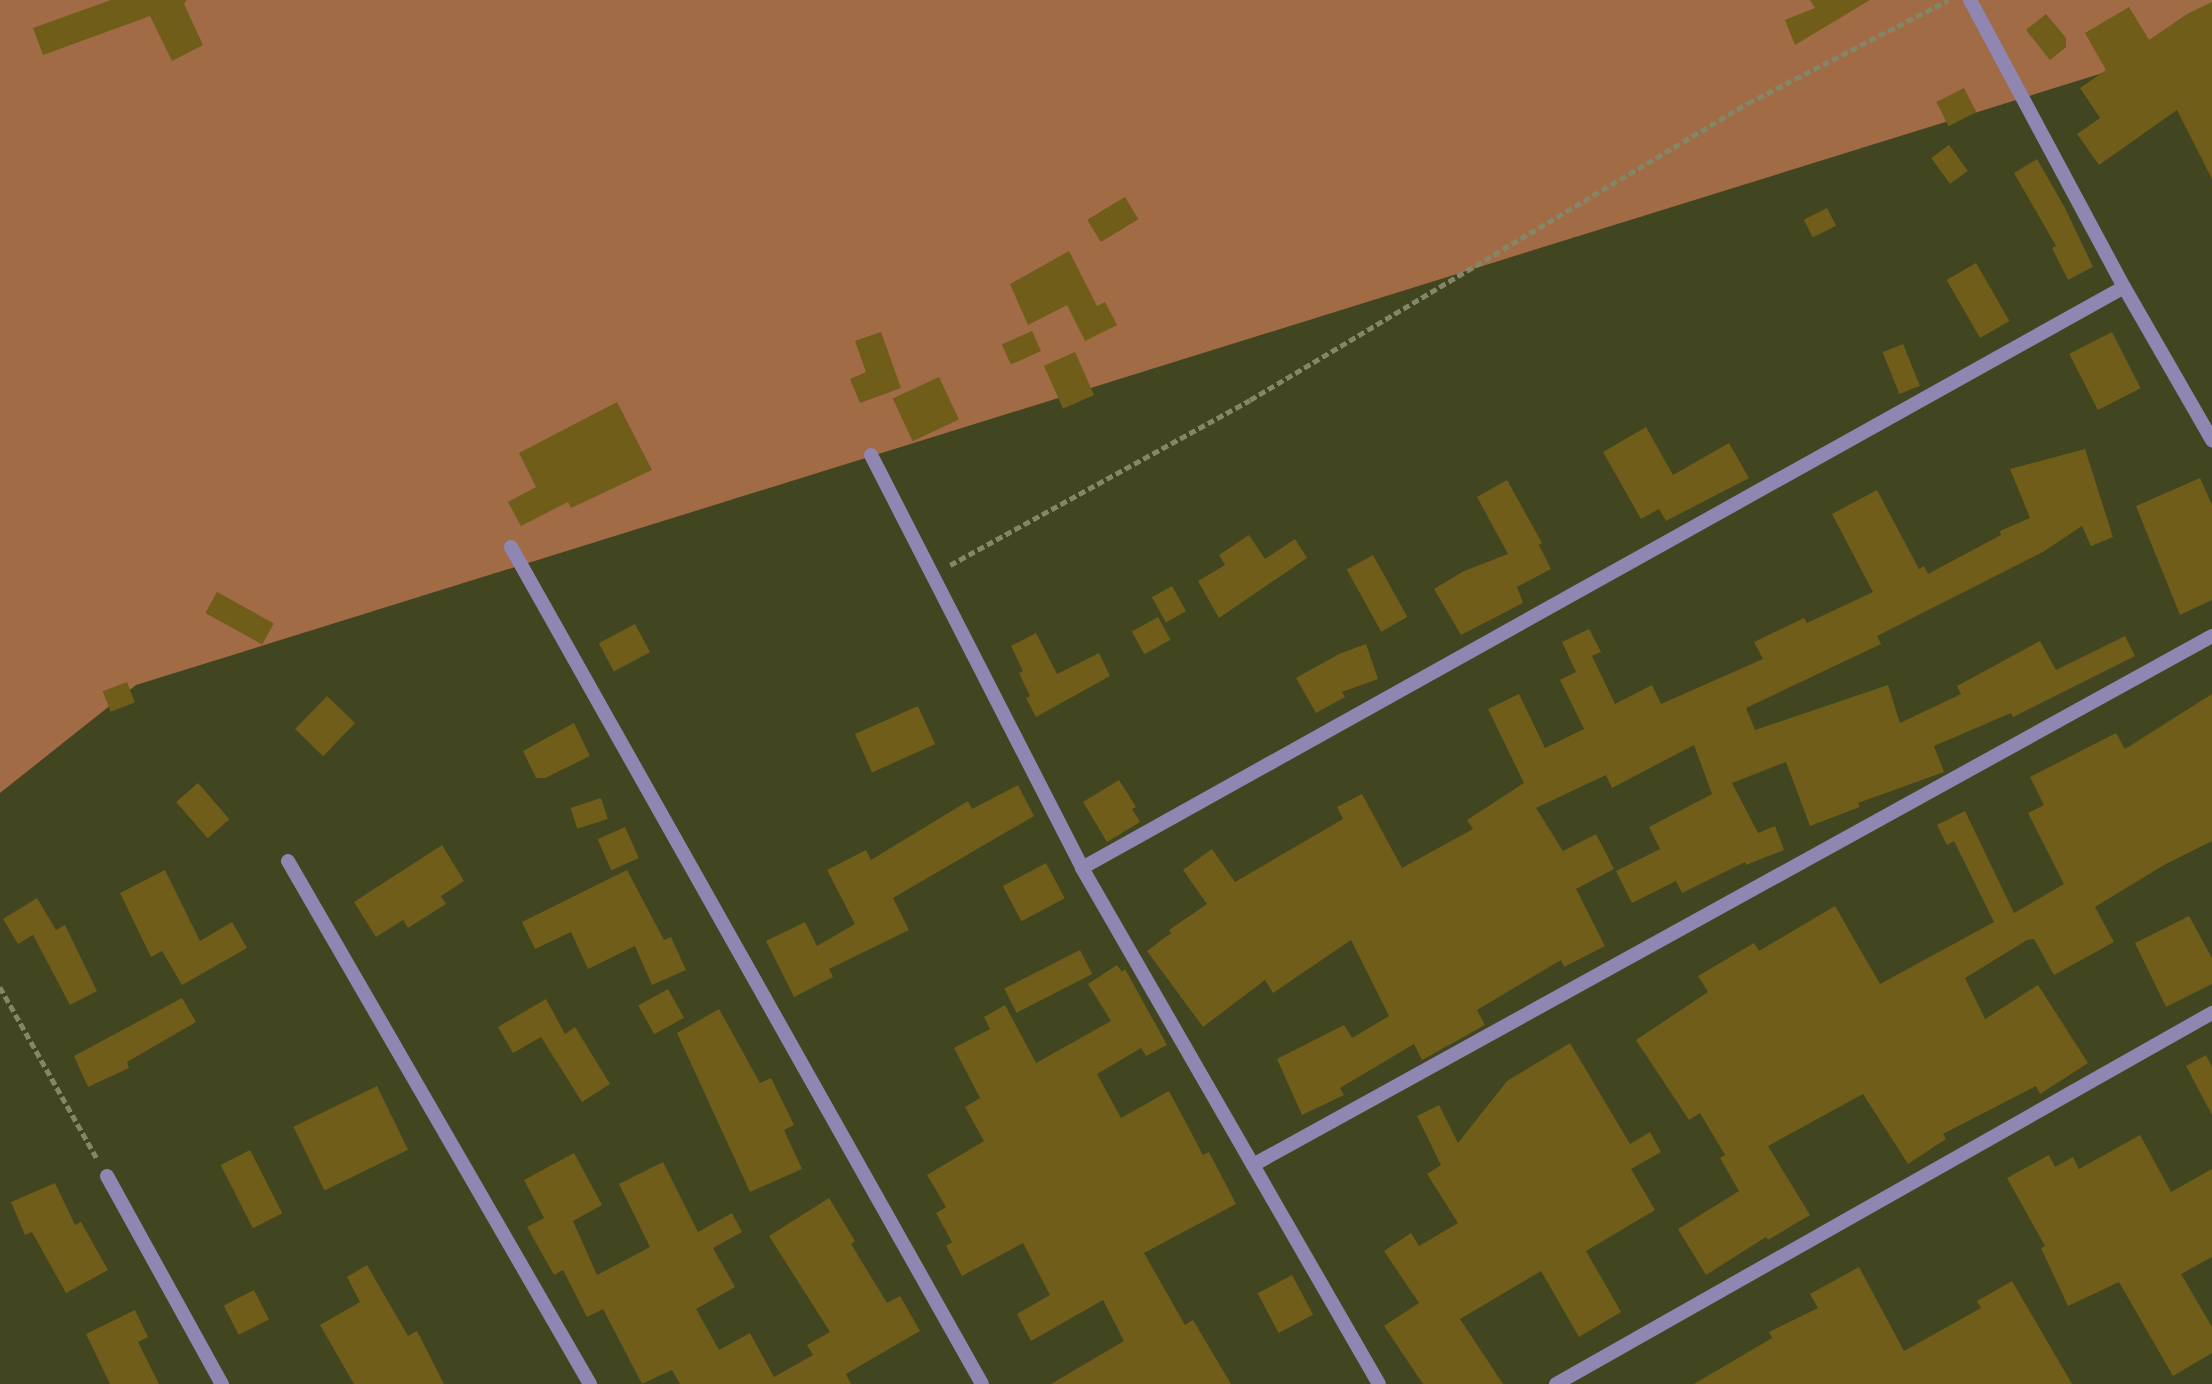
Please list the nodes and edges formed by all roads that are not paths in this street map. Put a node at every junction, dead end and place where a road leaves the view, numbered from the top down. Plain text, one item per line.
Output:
1 (1970, 0) edge
2 (2124, 287) junction
3 (2212, 440) edge
4 (871, 455) dead end
5 (511, 547) dead end
6 (2212, 636) edge
7 (288, 861) dead end
8 (1082, 868) junction
9 (2212, 1013) edge
10 (1253, 1165) junction
11 (107, 1176) road end
12 (222, 1384) edge
13 (590, 1384) edge
14 (982, 1384) edge
15 (1379, 1384) edge
16 (1556, 1384) edge

1 - 2 street
2 - 3 street
2 - 8 street
4 - 8 street
5 - 14 street
6 - 10 street
7 - 13 street
8 - 10 street
9 - 16 street
10 - 15 street
11 - 12 street

